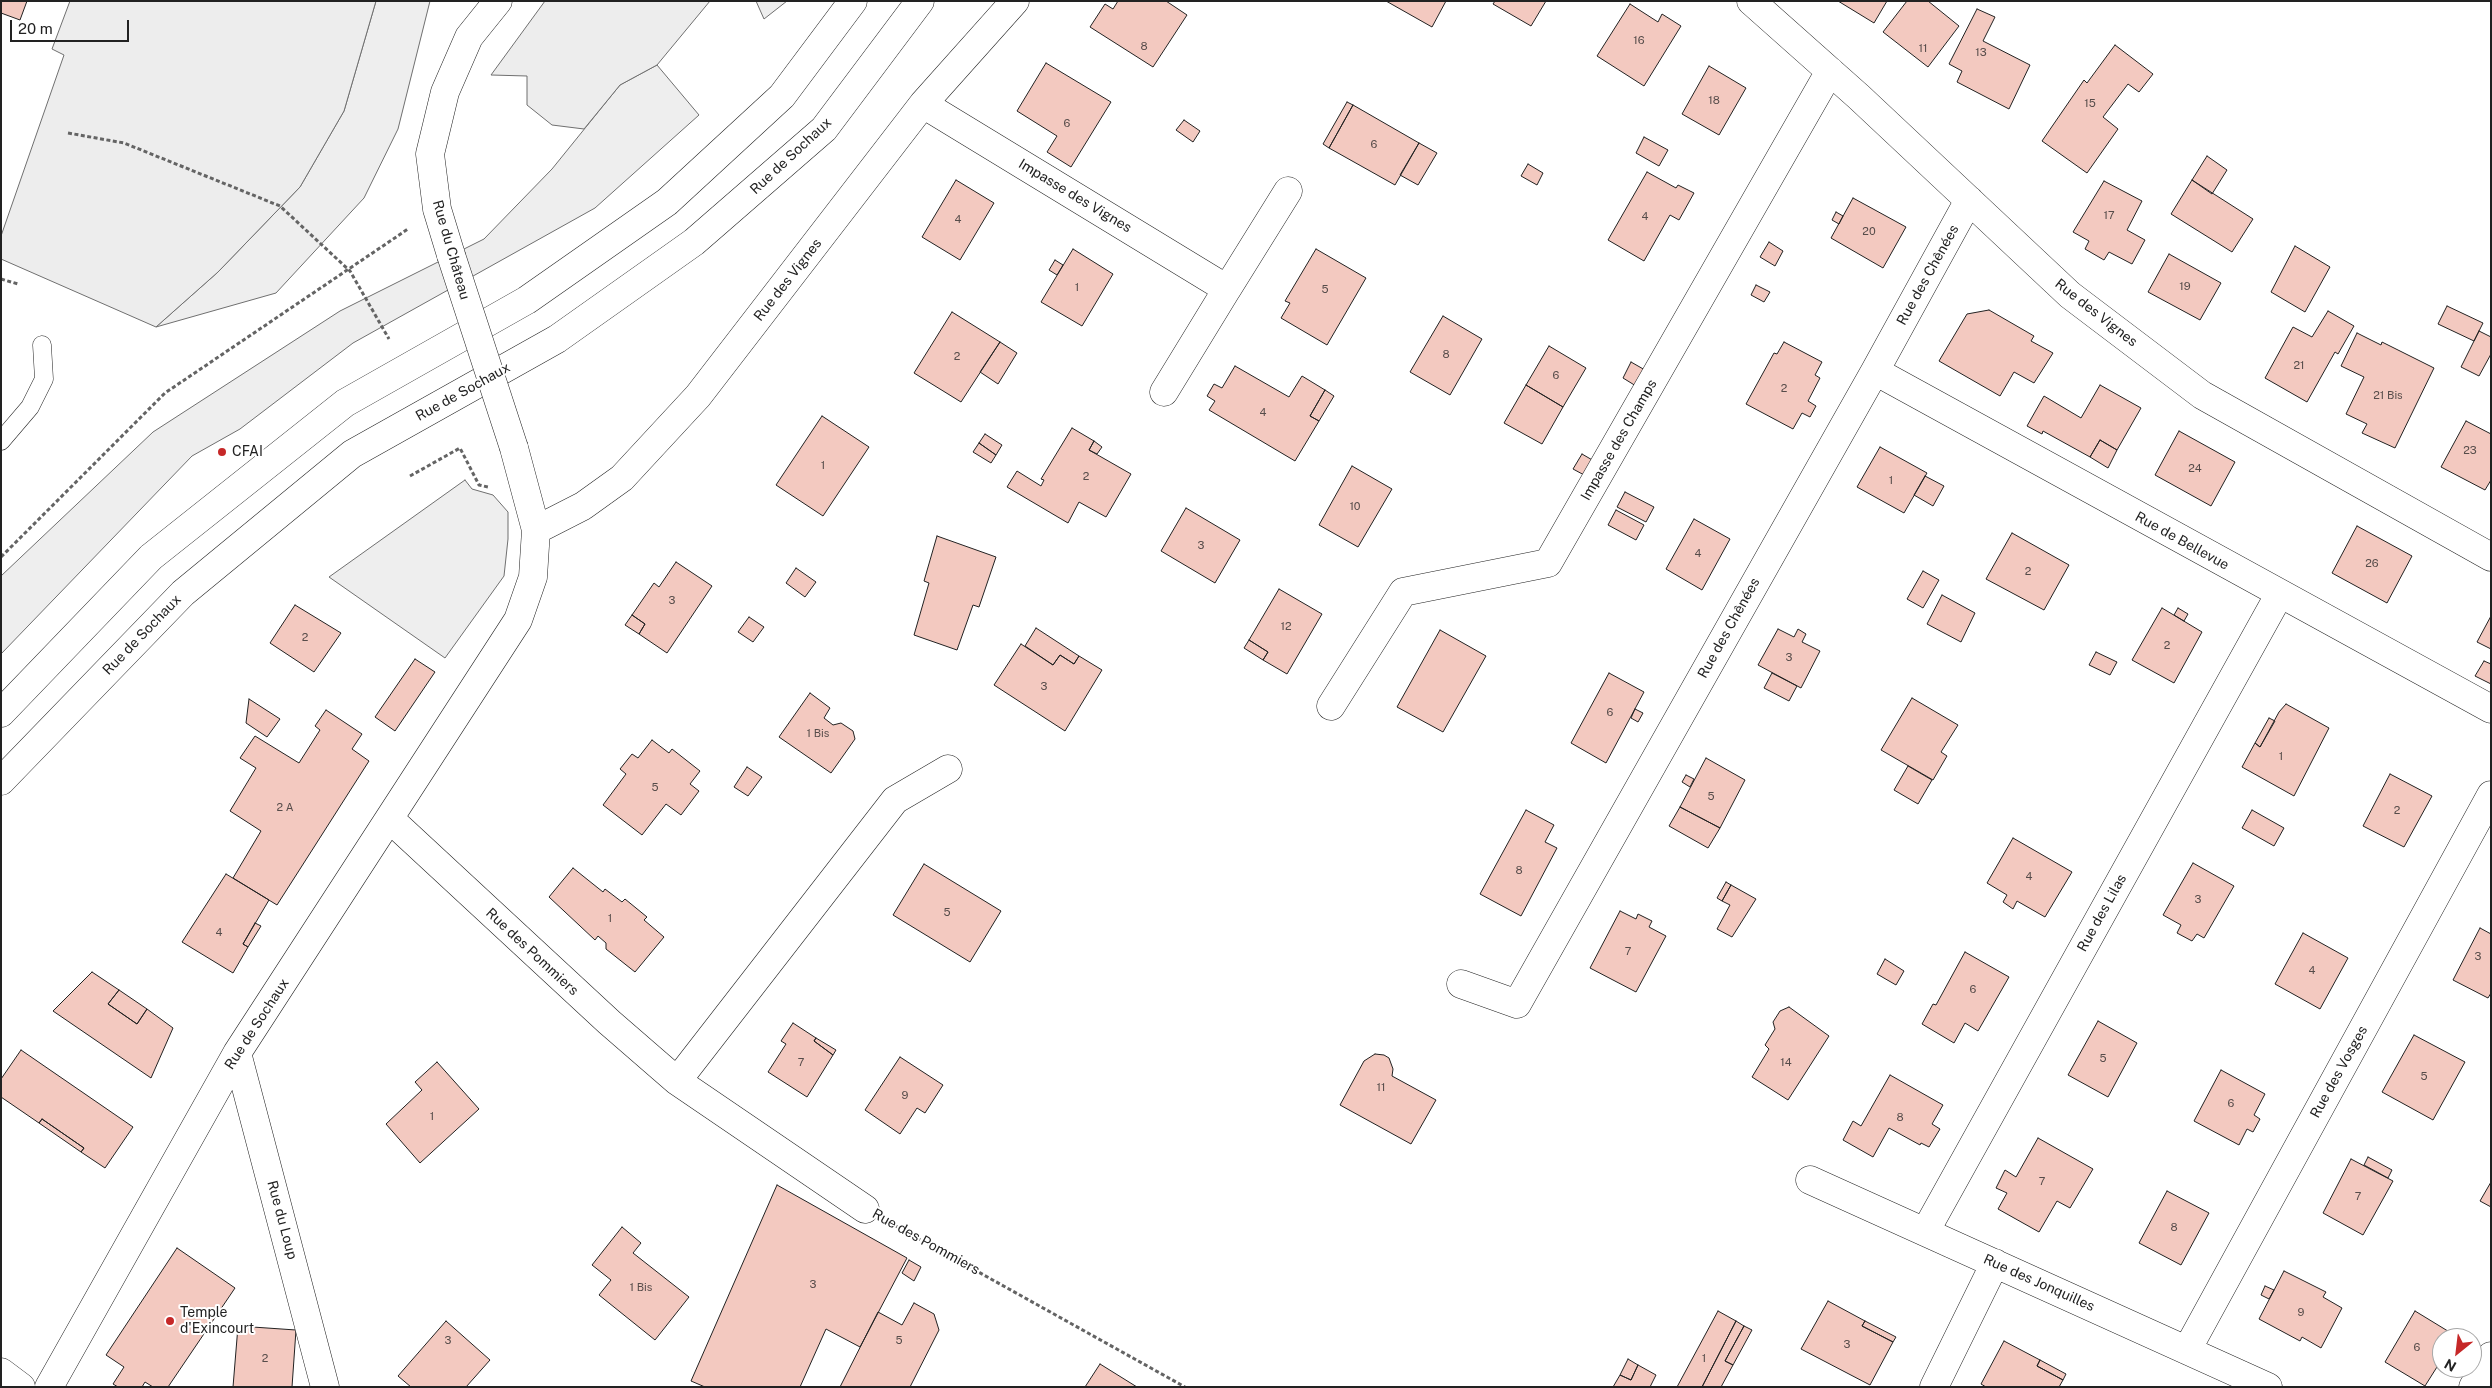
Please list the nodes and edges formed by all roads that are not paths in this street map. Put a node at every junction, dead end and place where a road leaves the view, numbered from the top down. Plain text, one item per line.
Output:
1 (498, 1) edge
2 (853, 1) edge
3 (920, 1) edge
4 (1014, 1) edge
5 (1751, 1) edge
6 (1830, 71) junction
7 (923, 104) junction
8 (1288, 191) dead end
9 (1969, 200) junction
10 (1227, 289) junction
11 (42, 345) dead end
12 (1875, 371) junction
13 (1164, 392) dead end
14 (1, 440) edge
15 (514, 448) joint
16 (536, 530) junction
17 (2491, 557) edge
18 (2279, 595) junction
19 (1331, 706) dead end
20 (2491, 709) edge
21 (1, 712) edge
22 (948, 769) dead end
23 (1, 781) edge
24 (2491, 795) edge
25 (391, 820) junction
26 (1461, 984) dead end
27 (237, 1053) junction
28 (677, 1080) junction
29 (1810, 1180) dead end
30 (865, 1209) road end
31 (1925, 1232) junction
32 (1995, 1263) junction
33 (2187, 1350) junction
34 (2491, 1356) edge
35 (1, 1372) edge
36 (21, 1387) edge
37 (49, 1387) edge
38 (325, 1387) edge
39 (1934, 1387) edge
40 (2268, 1387) edge
41 (2473, 1387) edge

1 - 15 street, Rue du Château, bridge
2 - 21 street
3 - 23 street, Rue de Sochaux
4 - 7 street, Rue des Vignes
5 - 6 street, Rue des Vignes
6 - 9 street, Rue des Vignes
6 - 19 street, Impasse des Champs
7 - 10 street, Impasse des Vignes
7 - 16 street, Rue des Vignes
8 - 10 street
9 - 12 street, Rue des Chênées
9 - 17 street, Rue des Vignes
10 - 13 street
11 - 14 lane
12 - 18 street, Rue de Bellevue
12 - 26 street, Rue des Chênées
15 - 16 street, Rue de Sochaux
16 - 25 street, Rue de Sochaux
18 - 20 street, Rue de Bellevue
18 - 31 street, Rue des Lilas
22 - 28 street
24 - 33 street, Rue des Vosges
25 - 27 street, Rue de Sochaux
25 - 28 street, Rue des Pommiers
27 - 37 street, Rue de Sochaux
27 - 38 street, Rue du Loup
28 - 30 street, Rue des Pommiers
29 - 31 street, Rue des Jonquilles
31 - 32 street, Rue des Jonquilles
32 - 33 street, Rue des Jonquilles
32 - 39 street
33 - 40 street, Rue des Jonquilles
34 - 41 street
35 - 36 street

